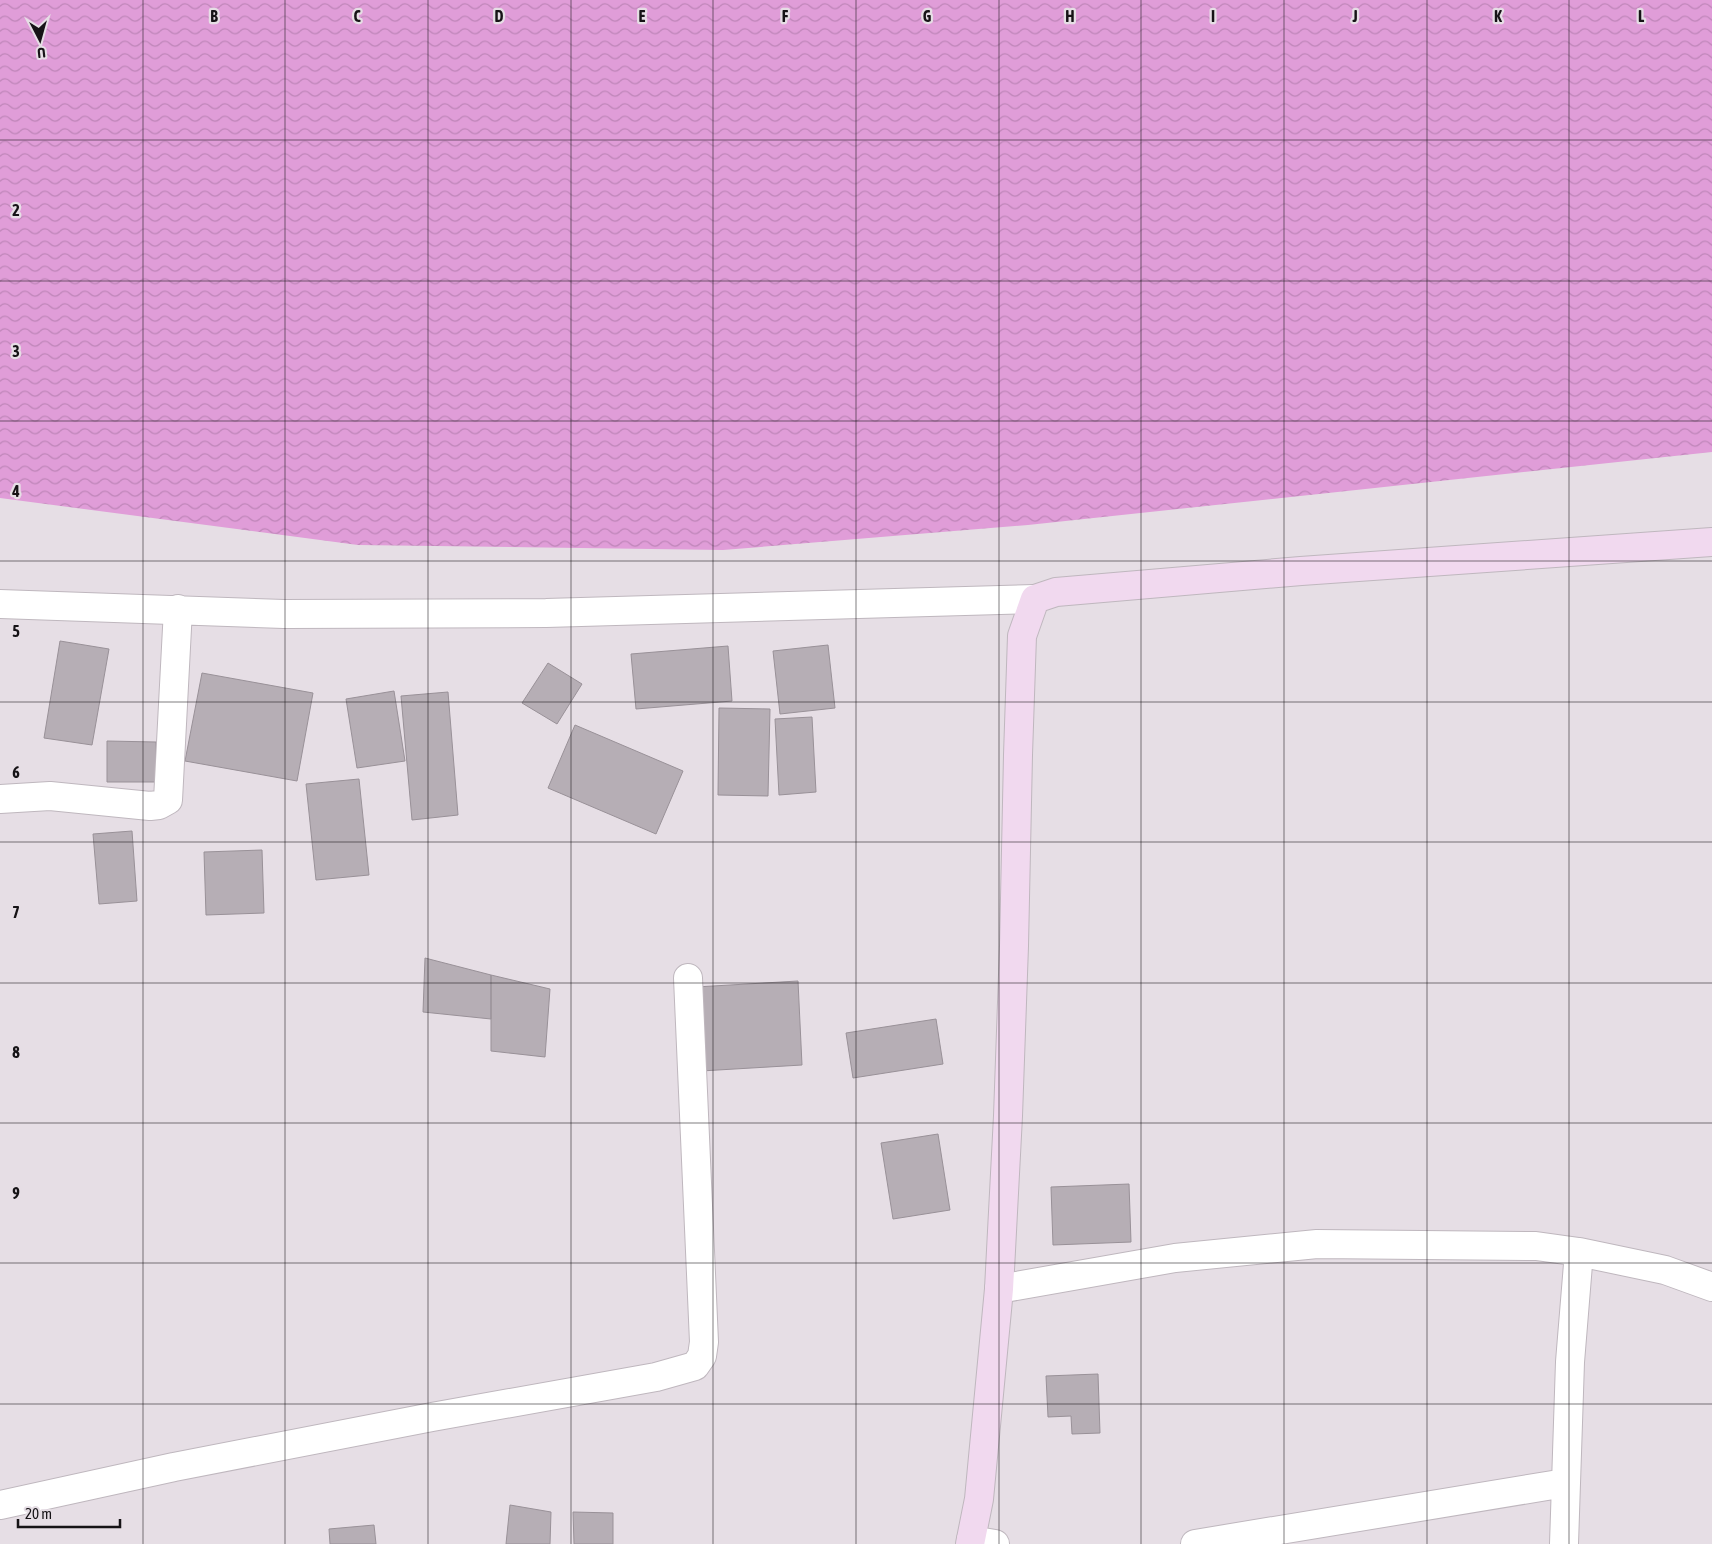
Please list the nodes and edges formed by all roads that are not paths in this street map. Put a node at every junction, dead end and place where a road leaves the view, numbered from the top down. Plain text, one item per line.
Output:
1 (1712, 542) edge
2 (1035, 599) junction
3 (0, 604) edge
4 (178, 609) junction
5 (0, 799) edge
6 (688, 978) dead end
7 (1579, 1252) junction
8 (1712, 1287) edge
9 (1000, 1288) junction
10 (1565, 1483) junction
11 (0, 1504) edge
12 (979, 1543) edge
13 (1195, 1544) edge
14 (1564, 1544) edge

1 - 2 main road
2 - 4 street
2 - 9 main road
3 - 4 street
4 - 5 street
6 - 11 street
7 - 8 street
7 - 9 street
7 - 10 street
9 - 12 main road
10 - 13 street
10 - 14 street

